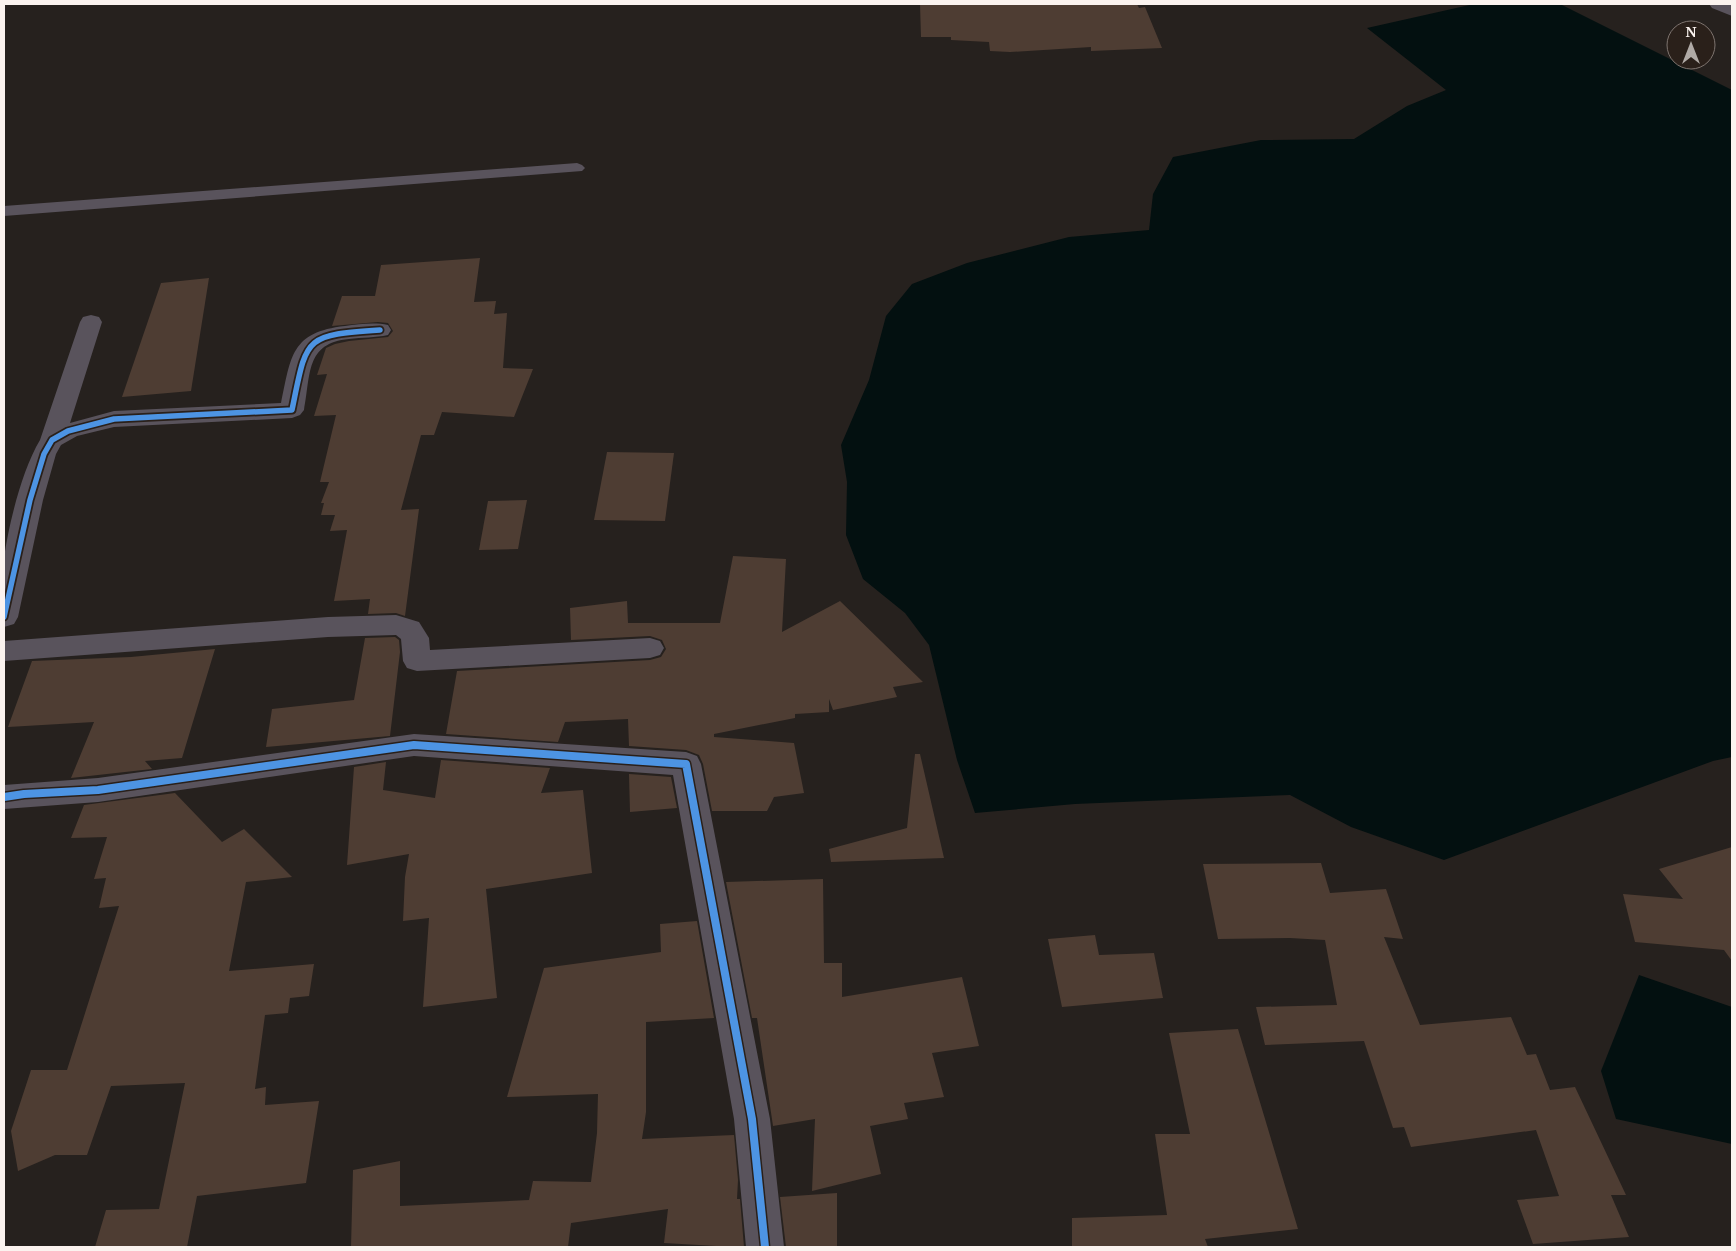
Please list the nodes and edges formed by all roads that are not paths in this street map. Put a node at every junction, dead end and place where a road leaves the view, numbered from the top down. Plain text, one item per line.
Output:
1 (1718, 4) edge
2 (1732, 11) edge
3 (577, 168) dead end
4 (4, 211) edge
5 (92, 322) dead end
6 (380, 330) dead end
7 (52, 440) junction
8 (4, 617) edge
9 (650, 648) dead end
10 (4, 651) edge
11 (4, 797) edge
12 (765, 1247) edge

1 - 2 street
3 - 4 lane
5 - 7 street
6 - 7 street
7 - 8 street
9 - 10 street
11 - 12 street

